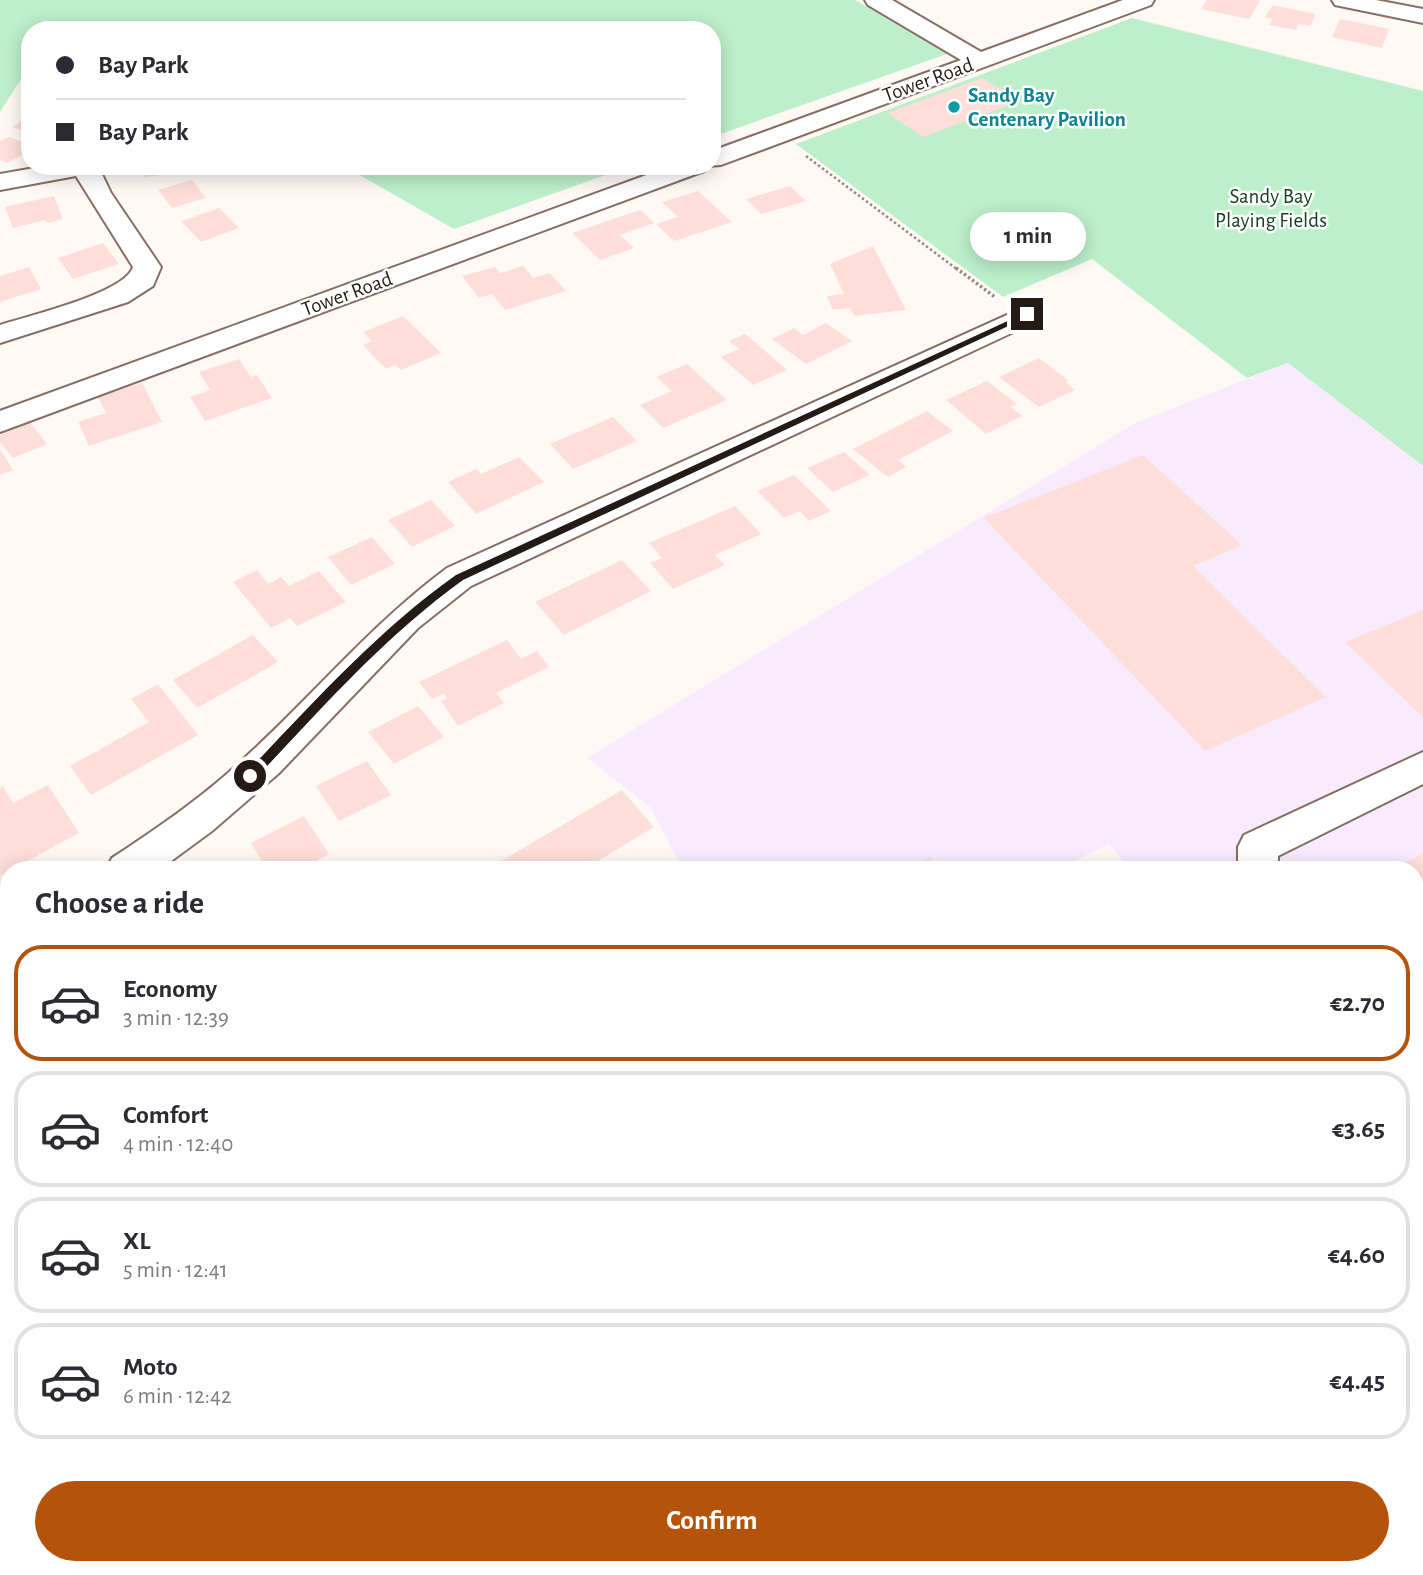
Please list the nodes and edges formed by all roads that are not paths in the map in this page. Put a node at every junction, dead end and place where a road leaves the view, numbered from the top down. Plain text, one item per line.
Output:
1 (876, 0) edge
2 (1143, 0) edge
3 (1343, 0) edge
4 (1423, 16) edge
5 (980, 61) junction
6 (721, 157) edge
7 (37, 175) edge
8 (88, 175) edge
9 (671, 175) edge
10 (0, 182) edge
11 (1024, 316) road end
12 (0, 334) edge
13 (0, 422) edge
14 (1423, 767) edge
15 (140, 861) edge
16 (1258, 861) edge

1 - 5 street
2 - 5 street, Tower Road
3 - 4 street
5 - 6 street, Tower Road
7 - 10 street
8 - 12 street
9 - 13 street, Tower Road
11 - 15 street
14 - 16 street

